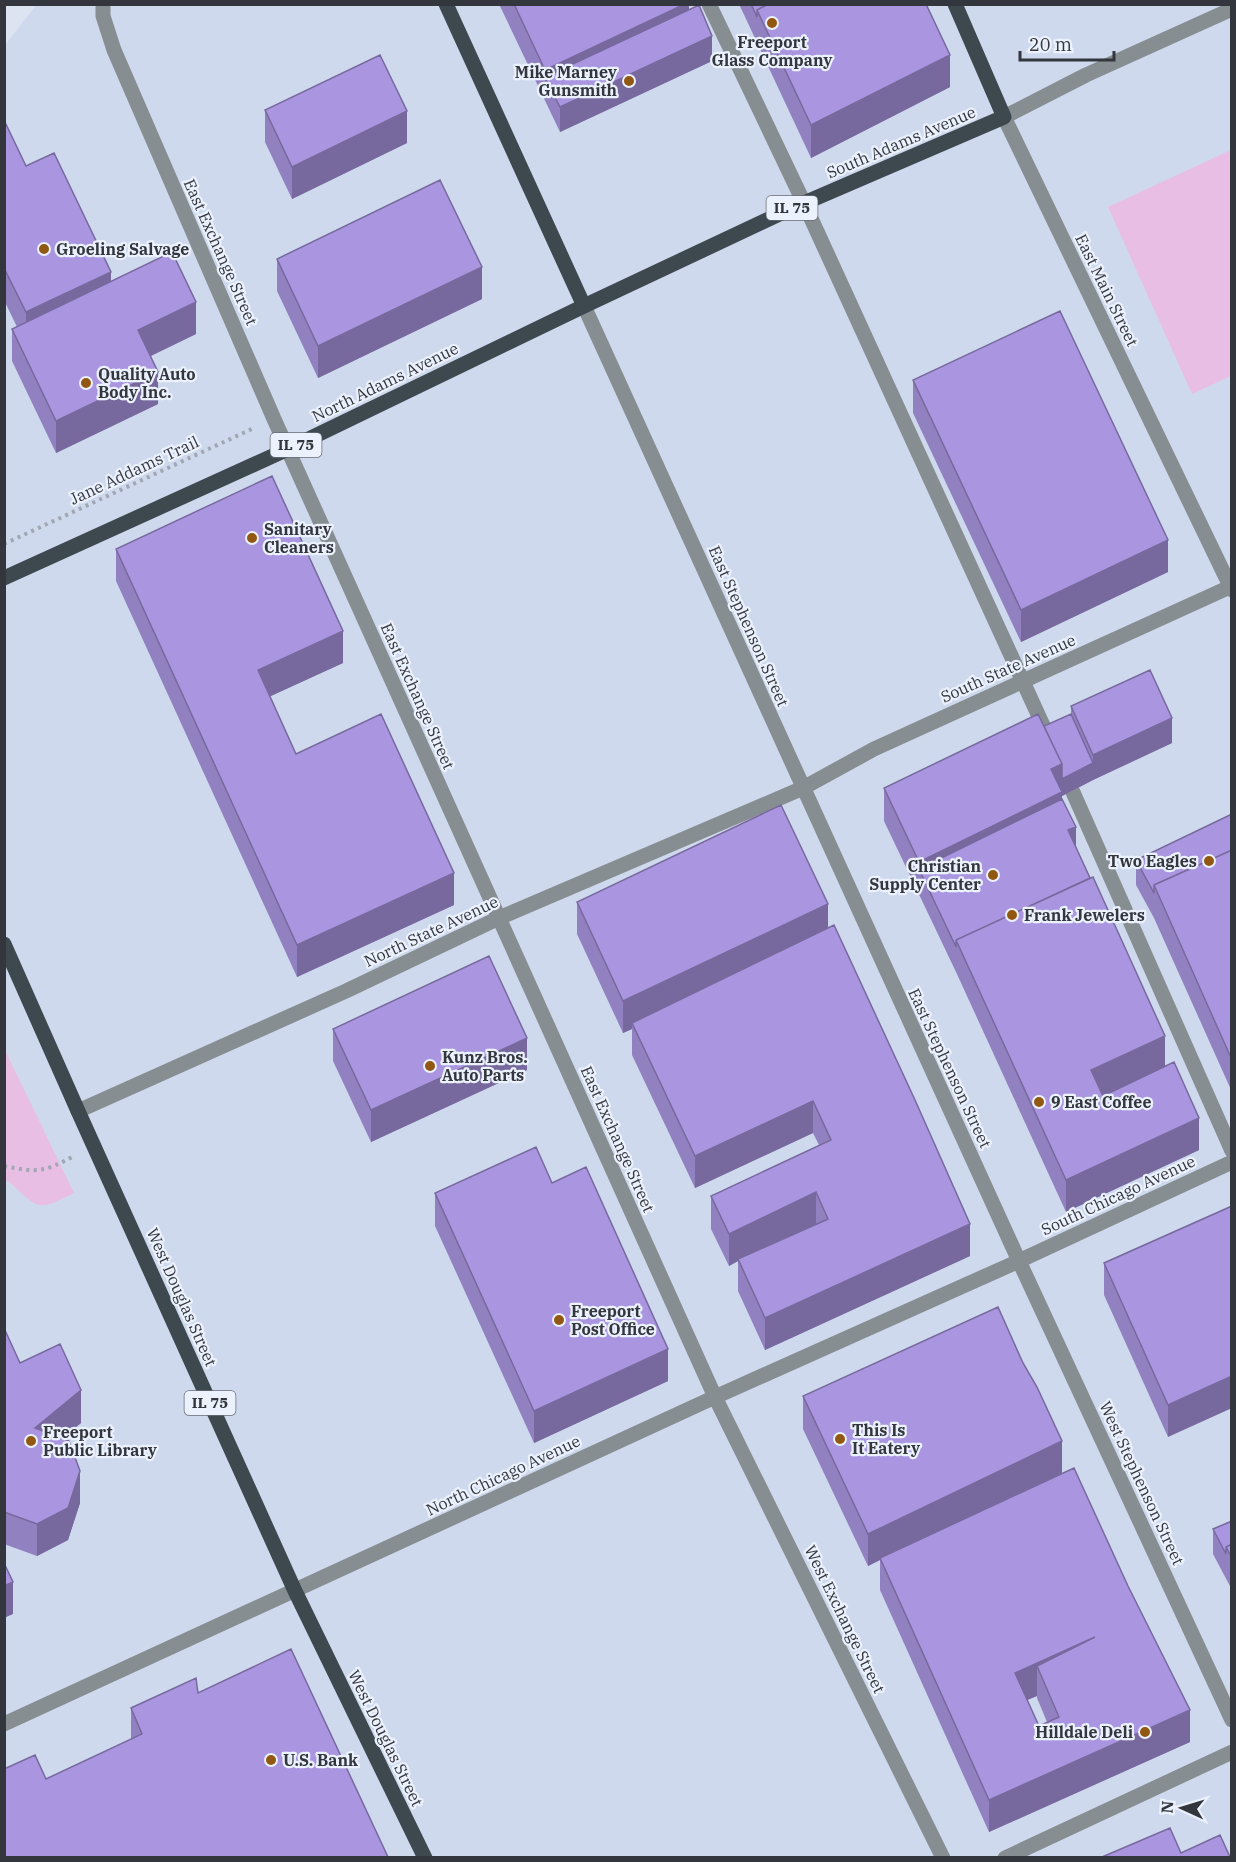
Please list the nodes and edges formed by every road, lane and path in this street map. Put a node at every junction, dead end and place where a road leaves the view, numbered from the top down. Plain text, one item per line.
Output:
1 (103, 4) edge
2 (446, 4) edge
3 (708, 4) edge
4 (955, 4) edge
5 (1230, 14) edge
6 (1004, 117) junction
7 (804, 203) junction
8 (584, 306) junction
9 (274, 419) junction
10 (288, 449) junction
11 (4, 544) edge
12 (4, 578) edge
13 (1231, 588) edge
14 (1024, 680) junction
15 (803, 788) junction
16 (499, 918) junction
17 (4, 944) edge
18 (78, 1111) junction
19 (1232, 1151) edge
20 (77, 1155) dead end
21 (1232, 1162) edge
22 (4, 1166) edge
23 (1019, 1261) junction
24 (715, 1397) junction
25 (295, 1591) junction
26 (1232, 1720) edge
27 (4, 1724) edge
28 (1232, 1752) edge
29 (425, 1857) edge
30 (943, 1857) edge
31 (1005, 1857) edge

1 - 9 street, East Exchange Street
2 - 8 main road, East Stephenson Street
3 - 7 street
4 - 6 main road, East Main Street
5 - 6 street, South Adams Avenue
6 - 7 main road, South Adams Avenue / IL 75
6 - 13 street, East Main Street
7 - 8 main road, South Adams Avenue / IL 75
7 - 14 street
8 - 10 main road, North Adams Avenue / IL 75
8 - 15 street, East Stephenson Street
9 - 10 street, East Exchange Street
9 - 11 path, Jane Addams Trail
10 - 12 main road, North Adams Avenue / IL 75
10 - 16 street, East Exchange Street
13 - 14 street, South State Avenue
14 - 15 street, South State Avenue
14 - 19 street
15 - 16 street, North State Avenue
15 - 23 street, East Stephenson Street
16 - 18 street, North State Avenue
16 - 24 street, East Exchange Street
17 - 18 main road, West Douglas Street / IL 75
18 - 25 main road, West Douglas Street / IL 75
20 - 22 path
21 - 23 street, South Chicago Avenue
23 - 24 street, North Chicago Avenue
23 - 26 street, West Stephenson Street
24 - 25 street, North Chicago Avenue
24 - 30 street, West Exchange Street
25 - 27 street, North Chicago Avenue
25 - 29 main road, West Douglas Street / IL 75
28 - 31 street

